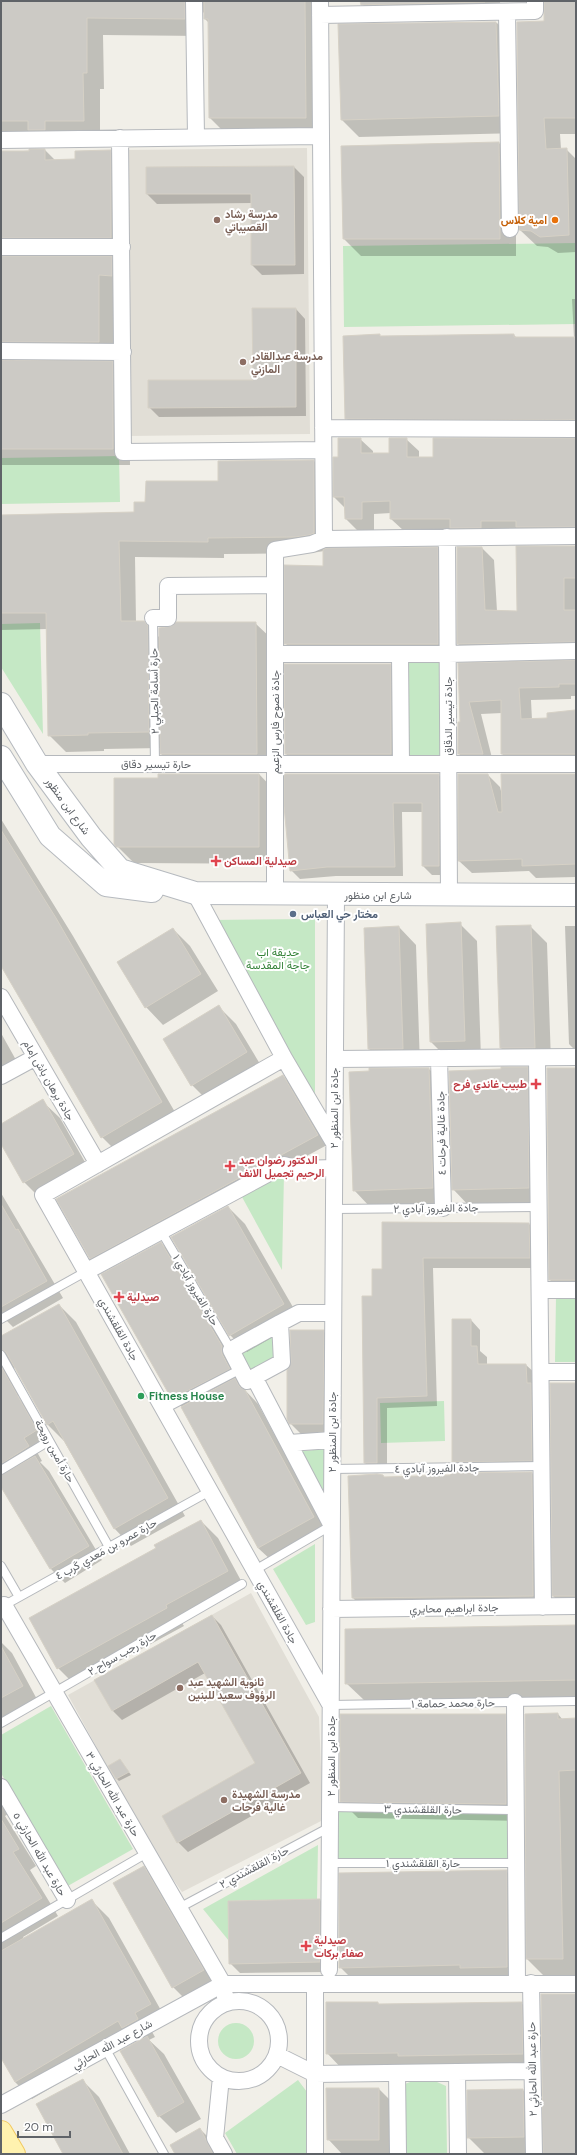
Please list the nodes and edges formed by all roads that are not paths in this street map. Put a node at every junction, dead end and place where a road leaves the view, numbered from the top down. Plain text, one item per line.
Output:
1 (194, 1) edge
2 (535, 1) edge
3 (320, 8) edge
4 (507, 12) junction
5 (321, 136) junction
6 (196, 137) junction
7 (120, 138) junction
8 (1, 140) edge
9 (510, 229) dead end
10 (1, 247) edge
11 (122, 247) junction
12 (1, 351) edge
13 (122, 352) junction
14 (323, 428) junction
15 (576, 429) edge
16 (323, 450) junction
17 (576, 536) edge
18 (447, 537) junction
19 (324, 540) junction
20 (275, 585) junction
21 (152, 618) joint
22 (576, 651) edge
23 (275, 654) junction
24 (400, 654) junction
25 (448, 654) junction
26 (1, 704) edge
27 (2, 762) edge
28 (37, 764) junction
29 (155, 764) junction
30 (275, 764) junction
31 (401, 764) junction
32 (448, 764) junction
33 (576, 764) edge
34 (188, 891) junction
35 (275, 895) junction
36 (336, 895) junction
37 (449, 895) junction
38 (576, 895) edge
39 (1, 997) edge
40 (36, 1057) junction
41 (576, 1057) edge
42 (284, 1058) junction
43 (439, 1058) junction
44 (537, 1058) junction
45 (335, 1059) junction
46 (1, 1076) edge
47 (334, 1143) junction
48 (98, 1164) junction
49 (334, 1168) junction
50 (539, 1207) junction
51 (443, 1208) junction
52 (334, 1209) junction
53 (161, 1231) junction
54 (87, 1271) junction
55 (540, 1290) junction
56 (576, 1290) edge
57 (333, 1313) junction
58 (1, 1319) edge
59 (280, 1323) junction
60 (231, 1350) junction
61 (1, 1355) edge
62 (541, 1372) junction
63 (576, 1372) edge
64 (247, 1373) junction
65 (164, 1408) junction
66 (332, 1440) junction
67 (49, 1441) junction
68 (289, 1443) junction
69 (542, 1466) junction
70 (332, 1469) junction
71 (1, 1470) edge
72 (210, 1491) junction
73 (332, 1525) junction
74 (109, 1547) junction
75 (1, 1566) edge
76 (254, 1570) junction
77 (242, 1584) dead end
78 (19, 1597) junction
79 (3, 1606) edge
80 (543, 1606) junction
81 (576, 1606) edge
82 (331, 1609) junction
83 (54, 1692) junction
84 (576, 1701) edge
85 (515, 1702) junction
86 (331, 1705) junction
87 (1, 1723) edge
88 (1, 1787) edge
89 (330, 1807) junction
90 (516, 1810) junction
91 (330, 1827) junction
92 (147, 1853) junction
93 (330, 1863) junction
94 (516, 1863) junction
95 (67, 1900) junction
96 (179, 1908) junction
97 (1, 1938) edge
98 (329, 1970) dead end
99 (524, 1983) junction
100 (223, 1984) junction
101 (314, 1984) junction
102 (576, 1984) edge
103 (226, 2002) junction
104 (105, 2048) junction
105 (277, 2054) junction
106 (532, 2071) junction
107 (457, 2072) junction
108 (397, 2073) junction
109 (315, 2074) junction
110 (221, 2077) junction
111 (1, 2105) edge
112 (1, 2132) edge
113 (14, 2154) edge
114 (164, 2154) edge
115 (224, 2154) edge
116 (315, 2154) edge
117 (398, 2154) edge
118 (458, 2154) edge
119 (534, 2154) edge

1 - 6 street
2 - 4 street
3 - 4 street
3 - 5 street
4 - 9 street
5 - 6 street
5 - 14 street
6 - 7 street
7 - 8 street
7 - 11 street
10 - 11 street
11 - 13 street
12 - 13 street
13 - 16 street
14 - 15 street
14 - 16 street
16 - 19 street
17 - 18 street
18 - 19 street
18 - 25 street, جادة تيسير الدقاق
19 - 20 street, جادة نصوح فارس الزعيم
20 - 21 street
20 - 23 street, جادة نصوح فارس الزعيم
21 - 29 lane, حارة أسامة الجبلي ٢
22 - 25 street
23 - 24 street
23 - 30 street, جادة نصوح فارس الزعيم
24 - 25 street
24 - 31 street
25 - 32 street, جادة تيسير الدقاق
26 - 28 main road, شارع ابن منظور
27 - 34 main road, شارع ابن منظور
28 - 29 street, حارة تيسير دقاق
28 - 34 main road, شارع ابن منظور
29 - 30 street, حارة تيسير دقاق
30 - 31 street, حارة تيسير دقاق
30 - 35 street, جادة نصوح فارس الزعيم
31 - 32 street, حارة تيسير دقاق
32 - 33 street, حارة تيسير دقاق
32 - 37 street, جادة تيسير الدقاق
34 - 35 main road, شارع ابن منظور
34 - 42 street
35 - 36 main road, شارع ابن منظور
36 - 37 main road, شارع ابن منظور
36 - 45 street, جادة ابن المنظور ٢
37 - 38 main road, شارع ابن منظور
39 - 40 street, جادة برهان باش إمام
40 - 46 street
40 - 48 street, جادة برهان باش إمام
41 - 44 street
42 - 47 street
42 - 48 street, جادة القلقشندي
43 - 44 street
43 - 45 street
43 - 51 street, جادة غالية فرحات ٤
44 - 50 street
45 - 47 street, جادة ابن المنظور ٢
47 - 49 street, جادة ابن المنظور ٢
48 - 54 street, جادة القلقشندي
49 - 52 street, جادة ابن المنظور ٢
49 - 53 street
50 - 51 lane, جادة الفيروز آبادي ٢
50 - 55 street
51 - 52 lane, جادة الفيروز آبادي ٢
52 - 57 street, جادة ابن المنظور ٢
53 - 54 street
53 - 60 lane, حارة الفيروز آبادي ١
54 - 58 lane
54 - 65 street, جادة القلقشندي
55 - 56 street
55 - 62 street
57 - 59 street
57 - 66 street, جادة ابن المنظور ٢
59 - 60 street
59 - 64 street
60 - 64 street
61 - 67 lane, حارة أمين رويحة
62 - 63 street
62 - 69 street
64 - 65 lane
64 - 68 street
65 - 72 street, جادة القلقشندي
66 - 68 street
66 - 70 street, جادة ابن المنظور ٢
67 - 71 lane
67 - 74 lane, حارة أمين رويحة
68 - 73 street
69 - 70 lane, جادة الفيروز آبادي ٤
69 - 80 street
70 - 73 street, جادة ابن المنظور ٢
72 - 74 lane, حارة عمرو بن مَعدي كَرب ٤
72 - 76 street, جادة القلقشندي
73 - 76 lane
73 - 82 street, جادة ابن المنظور ٢
74 - 78 lane, حارة عمرو بن مَعدي كَرب ٤
75 - 78 lane
76 - 86 street, جادة القلقشندي
77 - 83 lane, حارة رجب سواح ٢
78 - 79 lane, حارة عمرو بن مَعدي كَرب ٤
79 - 83 street, حارة عبد الله الحارثي ٣
80 - 81 street, جادة ابراهيم محايري
80 - 82 street, جادة ابراهيم محايري
82 - 86 street, جادة ابن المنظور ٢
83 - 87 lane, حارة رجب سواح ٢
83 - 92 street, حارة عبد الله الحارثي ٣
84 - 85 lane, حارة محمد حمامة ١
85 - 86 lane, حارة محمد حمامة ١
85 - 90 street, حارة عبد الله الحارثي ٢
86 - 89 street, جادة ابن المنظور ٢
88 - 95 street, حارة عبد الله الحارثي ٥
89 - 90 lane, حارة القلقشندي ٣
89 - 91 street, جادة ابن المنظور ٢
90 - 94 street, حارة عبد الله الحارثي ٢
91 - 93 street, جادة ابن المنظور ٢
91 - 96 lane, حارة القلقشندي ٢
92 - 95 lane
92 - 96 street, حارة عبد الله الحارثي ٣
93 - 94 lane, حارة القلقشندي ١
93 - 98 street, جادة ابن المنظور ٢
94 - 99 street, حارة عبد الله الحارثي ٢
95 - 97 lane
96 - 100 street, حارة عبد الله الحارثي ٣
99 - 101 street
99 - 102 street
99 - 106 street, حارة عبد الله الحارثي ٢
100 - 101 street
100 - 103 street
100 - 104 street, شارع عبد الله الحارثي
101 - 109 street
103 - 105 street
103 - 110 street
104 - 111 street, شارع عبد الله الحارثي
104 - 114 lane
105 - 109 street
105 - 110 street
106 - 107 street
106 - 119 street, حارة عبد الله الحارثي ٢
107 - 108 street
107 - 118 street
108 - 109 street
108 - 117 street
109 - 116 street
110 - 115 street
112 - 113 main road

